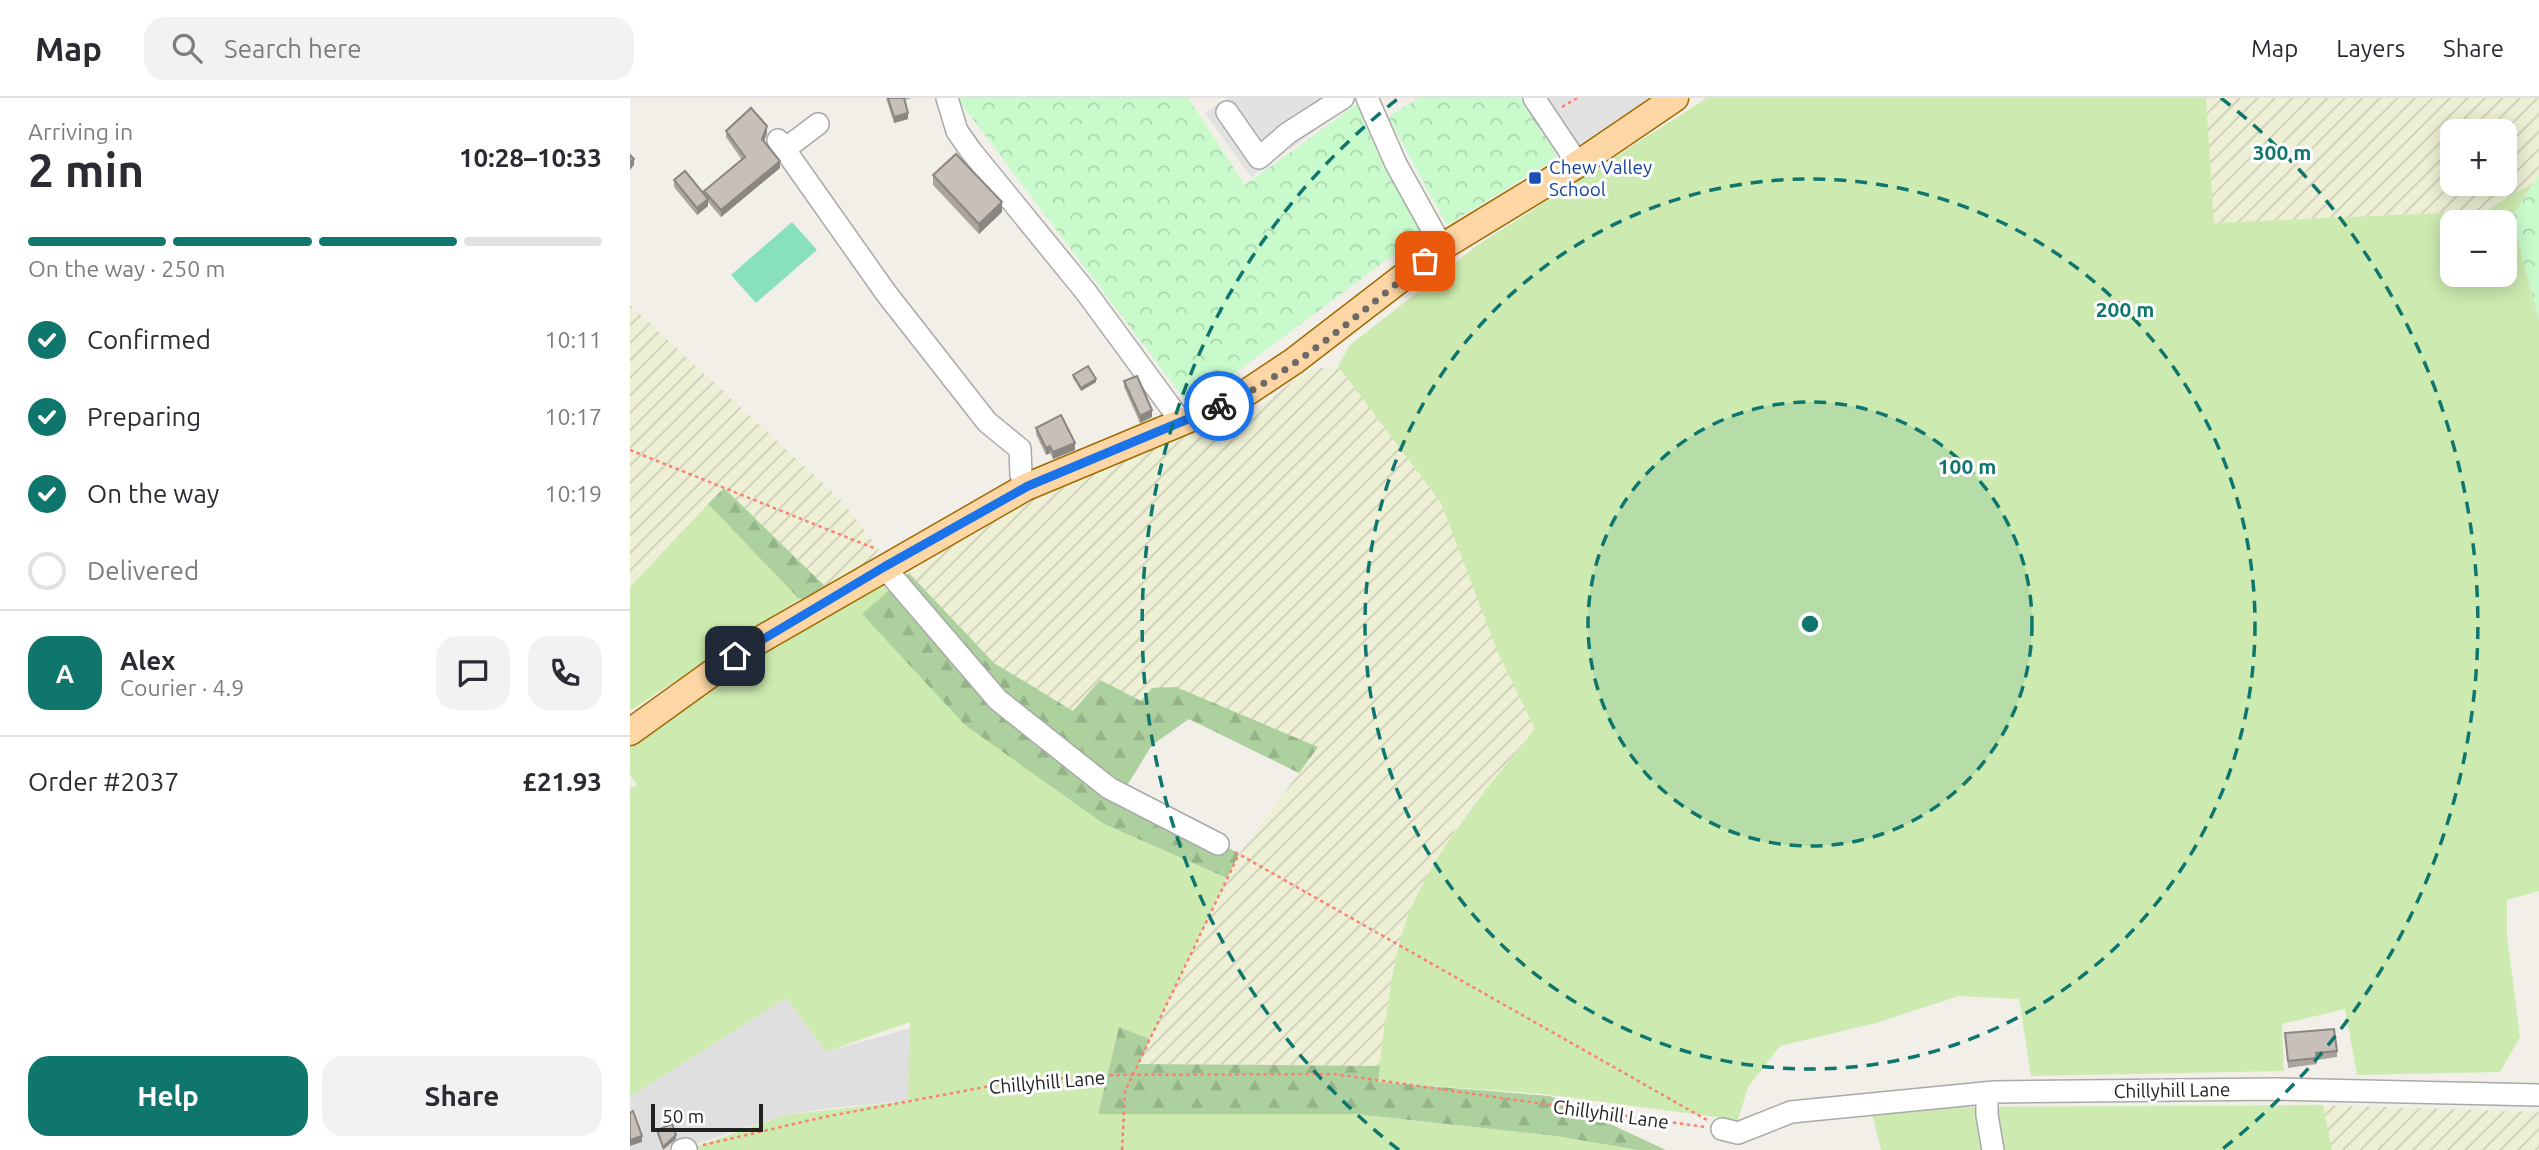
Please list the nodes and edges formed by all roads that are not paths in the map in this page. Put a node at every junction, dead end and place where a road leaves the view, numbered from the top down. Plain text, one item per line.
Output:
1 (947, 98) edge
2 (1343, 98) edge
3 (1367, 98) edge
4 (1534, 98) edge
5 (1675, 98) edge
6 (1227, 112) dead end
7 (818, 124) dead end
8 (1578, 164) junction
9 (1442, 247) junction
10 (1180, 420) junction
11 (1026, 488) junction
12 (891, 563) junction
13 (630, 732) edge
14 (1218, 844) road end
15 (1987, 1093) junction
16 (2539, 1095) edge
17 (1722, 1129) road end
18 (1993, 1150) edge

1 - 10 street
2 - 6 street
3 - 9 street
4 - 8 street
5 - 8 main road
7 - 11 street
8 - 9 main road
9 - 10 main road
10 - 11 main road
11 - 12 main road
12 - 13 main road
12 - 14 street
15 - 16 street, Chillyhill Lane
15 - 17 street, Chillyhill Lane
15 - 18 street

